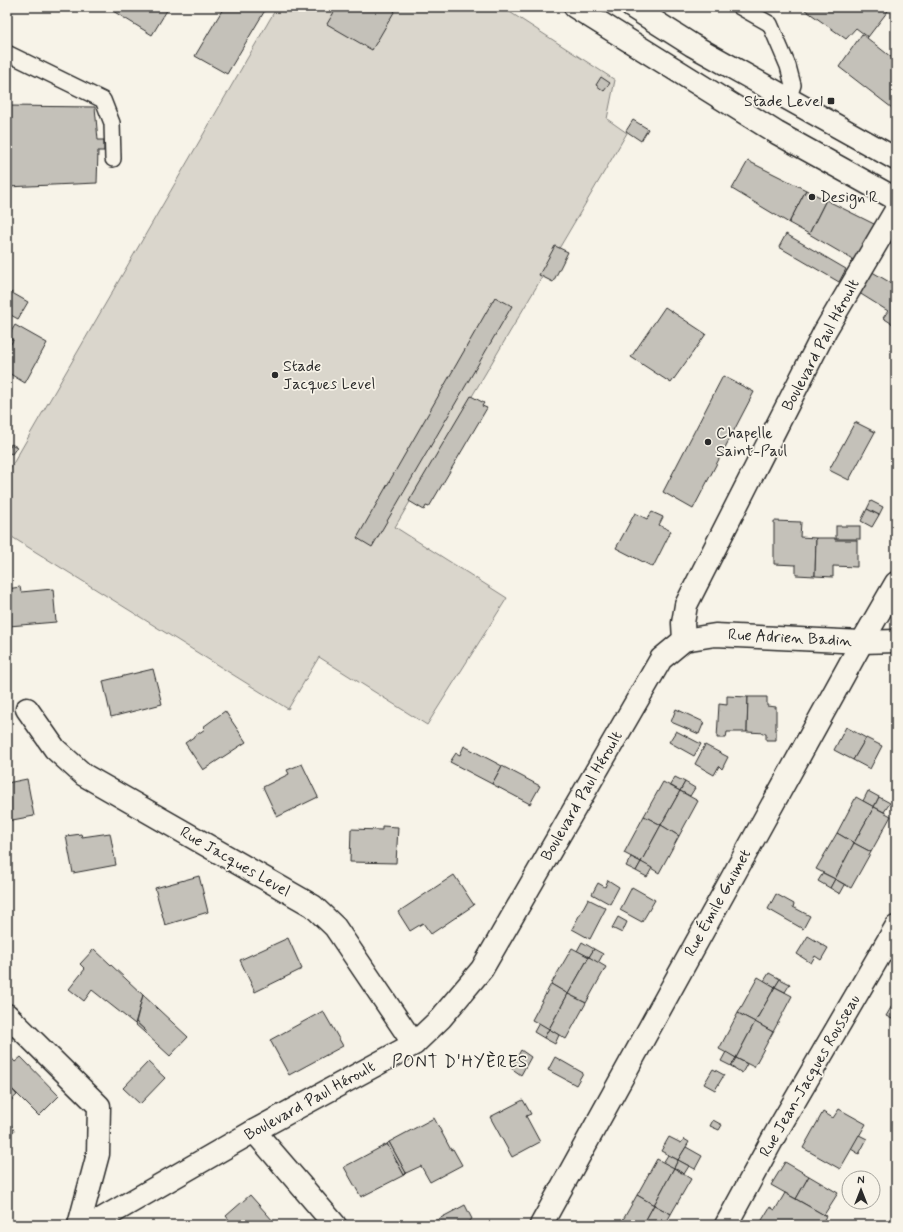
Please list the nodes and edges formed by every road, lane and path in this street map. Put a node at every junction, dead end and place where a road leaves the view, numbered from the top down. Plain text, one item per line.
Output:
1 (575, 7) edge
2 (632, 7) edge
3 (740, 7) edge
4 (7, 53) edge
5 (788, 100) junction
6 (113, 159) dead end
7 (896, 159) edge
8 (896, 199) edge
9 (896, 210) edge
10 (896, 583) edge
11 (684, 640) junction
12 (896, 641) edge
13 (862, 642) junction
14 (27, 709) dead end
15 (896, 929) edge
16 (7, 1015) edge
17 (414, 1044) junction
18 (254, 1131) junction
19 (79, 1225) edge
20 (91, 1225) edge
21 (335, 1225) edge
22 (541, 1225) edge
23 (726, 1225) edge

1 - 8 street
2 - 5 street
3 - 5 lane
4 - 6 lane
5 - 7 street
9 - 11 street, Boulevard Paul Héroult
10 - 13 street, Rue Émile Guimet
11 - 13 street, Rue Adrien Badin
11 - 17 street, Boulevard Paul Héroult
12 - 13 street, Rue Adrien Badin
13 - 22 street, Rue Émile Guimet
14 - 17 street, Rue Jacques Level
15 - 23 street, Rue Jean-Jacques Rousseau
16 - 19 street
17 - 18 street, Boulevard Paul Héroult
18 - 20 street, Boulevard Paul Héroult
18 - 21 street

